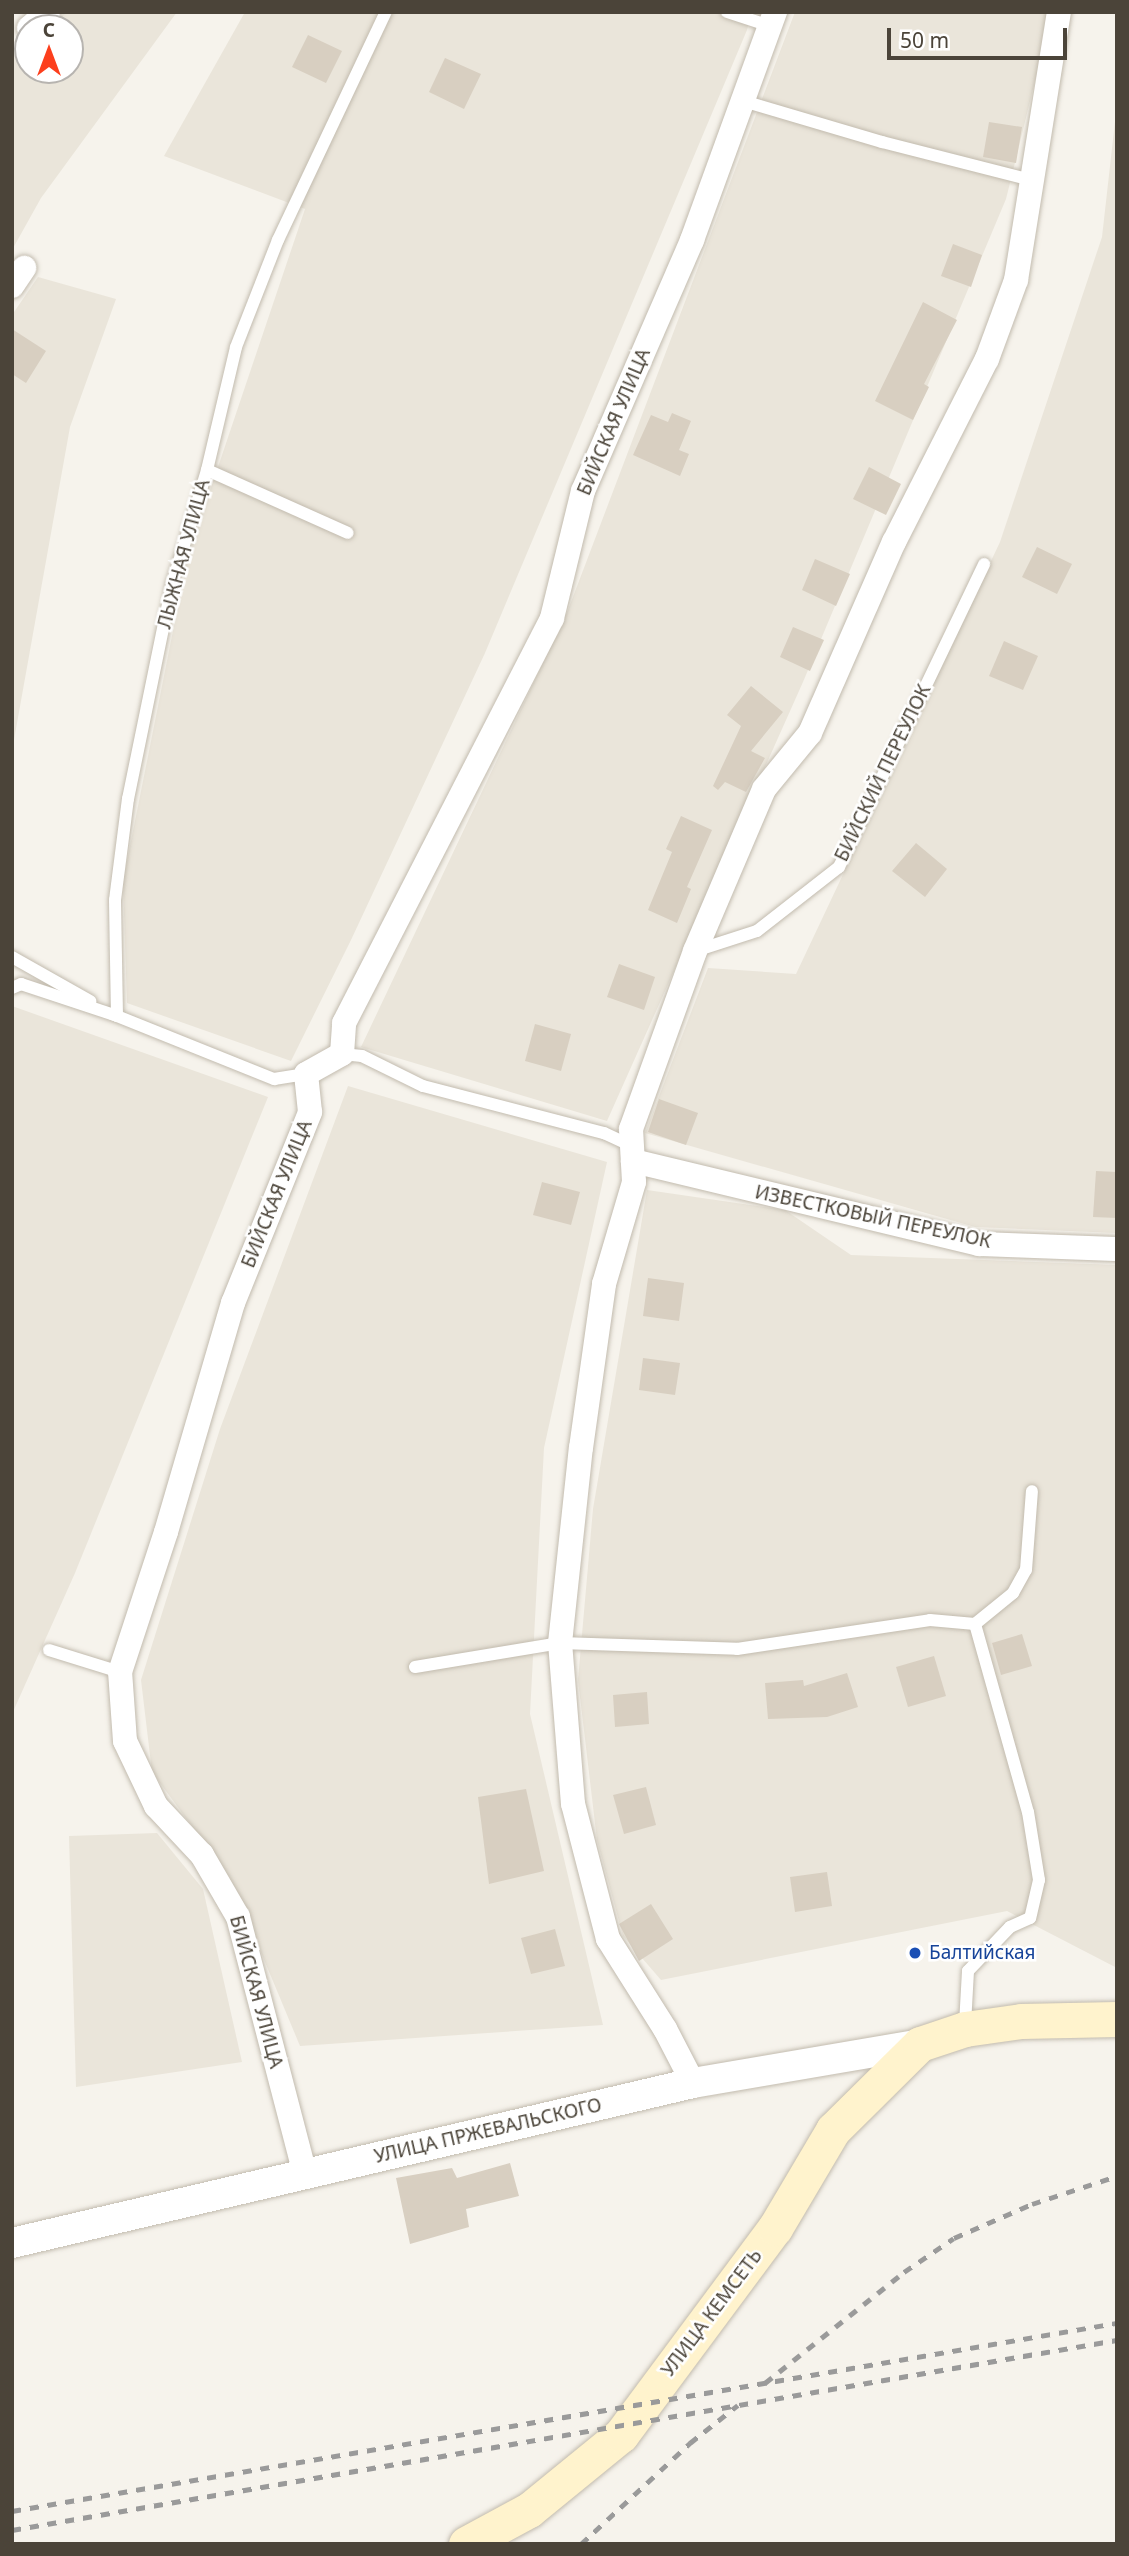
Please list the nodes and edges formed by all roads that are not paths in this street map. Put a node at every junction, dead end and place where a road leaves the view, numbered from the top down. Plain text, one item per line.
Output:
1 (386, 12) edge
2 (727, 12) edge
3 (1059, 12) edge
4 (773, 19) edge
5 (743, 101) junction
6 (1031, 180) junction
7 (207, 470) junction
8 (348, 533) dead end
9 (984, 564) dead end
10 (695, 951) junction
11 (12, 957) edge
12 (12, 988) edge
13 (117, 1016) junction
14 (342, 1055) junction
15 (306, 1074) junction
16 (632, 1154) junction
17 (1117, 1249) edge
18 (1032, 1491) dead end
19 (975, 1625) junction
20 (560, 1643) junction
21 (49, 1650) dead end
22 (415, 1667) dead end
23 (120, 1671) junction
24 (1117, 2019) edge
25 (965, 2029) junction
26 (920, 2044) junction
27 (693, 2083) junction
28 (305, 2174) junction
29 (12, 2243) edge
30 (466, 2544) edge

1 - 7 lane, ЛЫЖНАЯ УЛИЦА
2 - 4 lane
3 - 6 street
4 - 5 street, БИЙСКАЯ УЛИЦА
5 - 6 lane
5 - 14 street, БИЙСКАЯ УЛИЦА
6 - 10 street
7 - 8 lane
7 - 13 lane, ЛЫЖНАЯ УЛИЦА
9 - 10 lane, БИЙСКИЙ ПЕРЕУЛОК
10 - 16 street
11 - 13 lane
12 - 13 lane
13 - 15 lane
14 - 15 street
14 - 16 lane, ИЗВЕСТКОВЫЙ ПЕРЕУЛОК
15 - 23 street, БИЙСКАЯ УЛИЦА
16 - 17 street, ИЗВЕСТКОВЫЙ ПЕРЕУЛОК
16 - 20 street
18 - 19 lane
19 - 20 lane
19 - 25 lane
20 - 22 lane
20 - 27 street
21 - 23 lane
23 - 28 street, БИЙСКАЯ УЛИЦА
24 - 25 main road, УЛИЦА ПРЖЕВАЛЬСКОГО
25 - 26 main road, УЛИЦА ПРЖЕВАЛЬСКОГО
26 - 27 street, УЛИЦА ПРЖЕВАЛЬСКОГО
26 - 30 main road, УЛИЦА КЕМСЕТЬ
27 - 28 street, УЛИЦА ПРЖЕВАЛЬСКОГО
28 - 29 street, УЛИЦА ПРЖЕВАЛЬСКОГО

